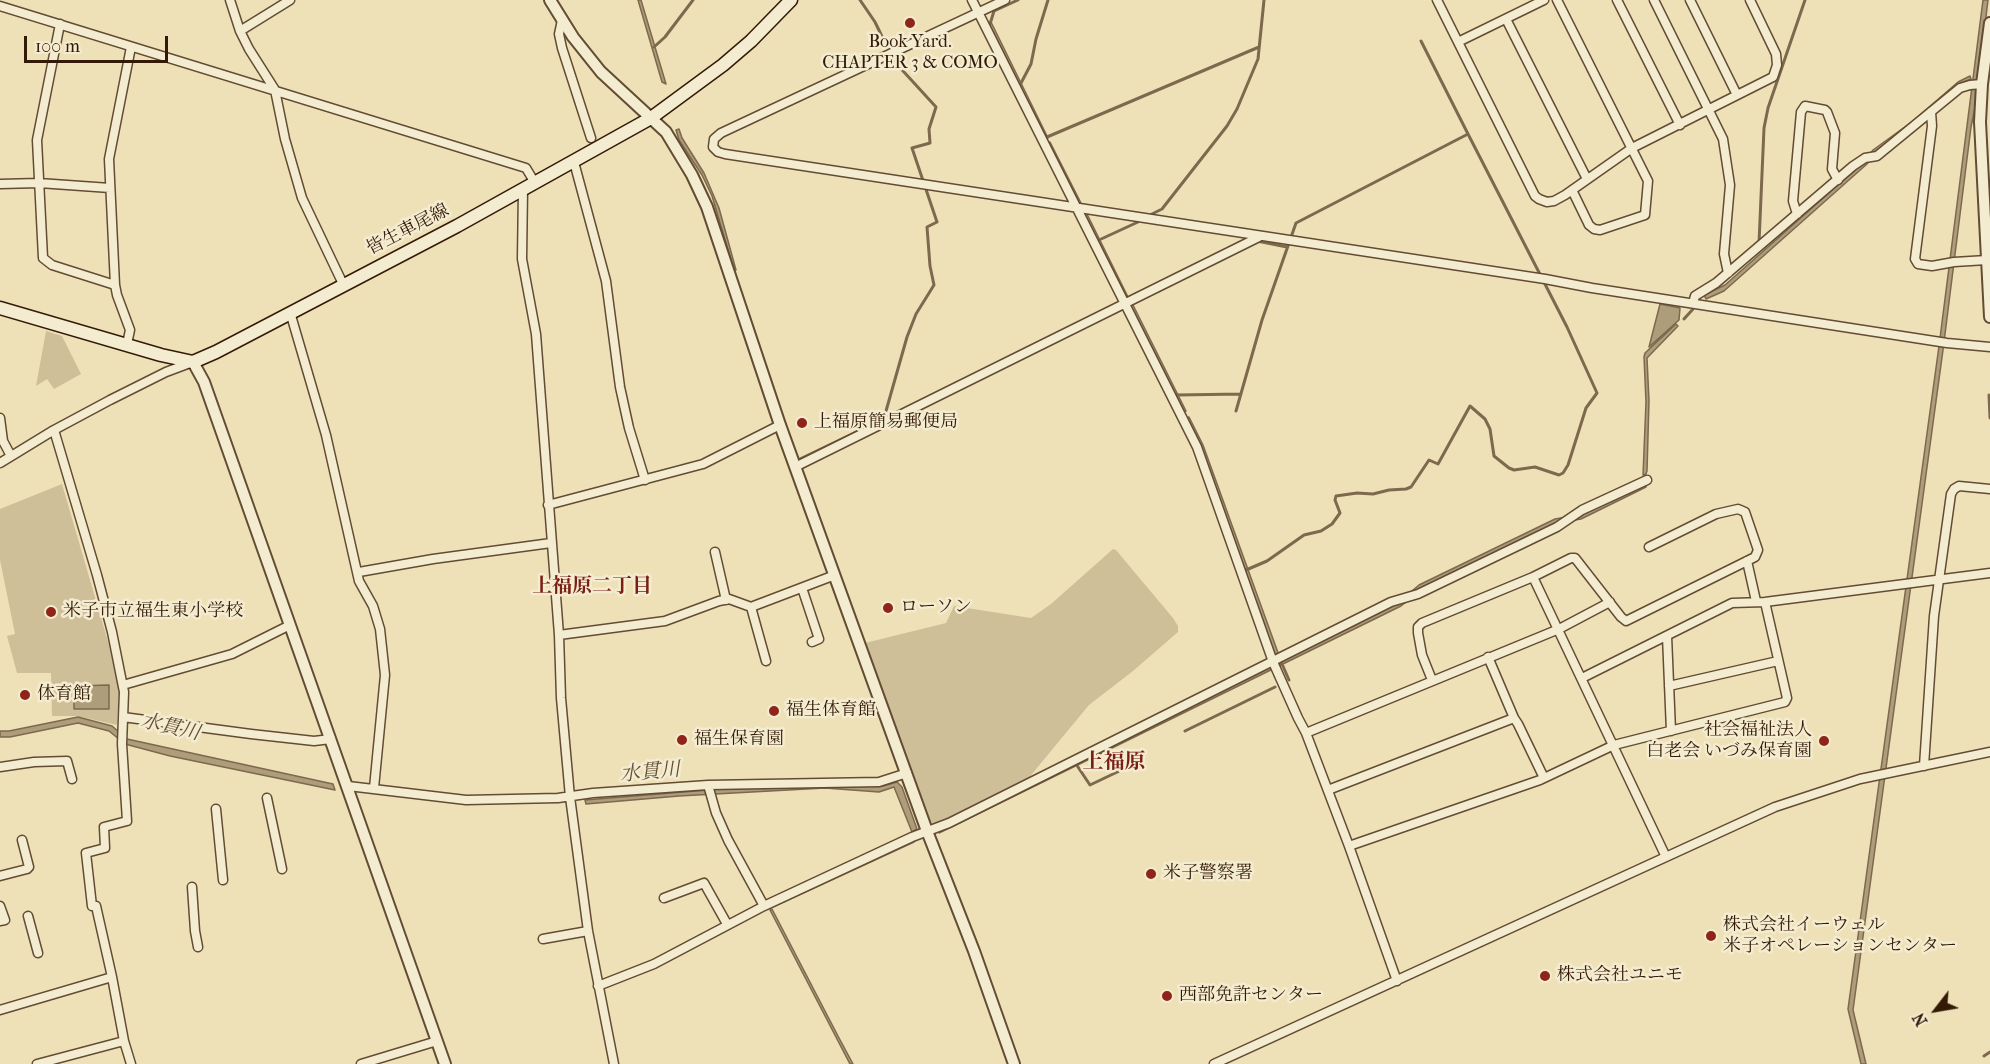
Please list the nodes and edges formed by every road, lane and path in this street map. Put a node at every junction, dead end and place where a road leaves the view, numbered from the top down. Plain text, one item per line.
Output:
1 (230, 0) edge
2 (290, 0) edge
3 (550, 0) edge
4 (791, 0) edge
5 (972, 0) edge
6 (1005, 0) edge
7 (1437, 0) edge
8 (1544, 0) edge
9 (1557, 0) edge
10 (1617, 0) edge
11 (1654, 0) edge
12 (1690, 0) edge
13 (1750, 0) edge
14 (0, 6) edge
15 (978, 13) junction
16 (1506, 19) junction
17 (561, 20) junction
18 (1990, 23) edge
19 (60, 24) junction
20 (240, 31) junction
21 (1458, 42) junction
22 (131, 46) junction
23 (1987, 71) edge
24 (1982, 84) junction
25 (275, 90) junction
26 (1737, 94) junction
27 (1709, 109) junction
28 (1931, 112) junction
29 (651, 118) junction
30 (1680, 125) junction
31 (591, 138) dead end
32 (1632, 148) junction
33 (574, 162) junction
34 (1587, 179) junction
35 (1838, 180) junction
36 (39, 183) junction
37 (536, 183) junction
38 (0, 184) edge
39 (110, 188) junction
40 (523, 189) junction
41 (1572, 190) junction
42 (1078, 208) junction
43 (1797, 214) junction
44 (1259, 237) junction
45 (1987, 260) junction
46 (1728, 273) junction
47 (1989, 275) edge
48 (343, 284) junction
49 (115, 285) junction
50 (1693, 303) junction
51 (1126, 304) junction
52 (0, 308) edge
53 (290, 312) junction
54 (1990, 317) edge
55 (127, 344) junction
56 (1990, 347) edge
57 (193, 362) junction
58 (0, 418) edge
59 (780, 425) junction
60 (54, 430) junction
61 (11, 456) junction
62 (0, 464) edge
63 (795, 467) junction
64 (645, 480) junction
65 (1647, 480) dead end
66 (1990, 489) edge
67 (548, 505) junction
68 (551, 543) junction
69 (1649, 547) dead end
70 (716, 552) dead end
71 (1747, 561) junction
72 (358, 572) junction
73 (1990, 573) edge
74 (835, 575) junction
75 (1533, 577) junction
76 (1939, 580) junction
77 (802, 588) junction
78 (726, 600) junction
79 (1610, 602) junction
80 (1761, 602) junction
81 (751, 607) junction
82 (290, 625) junction
83 (1559, 628) junction
84 (559, 635) junction
85 (1667, 636) junction
86 (812, 642) dead end
87 (1488, 657) junction
88 (766, 661) dead end
89 (1778, 661) junction
90 (1276, 662) junction
91 (1582, 678) junction
92 (1432, 680) junction
93 (123, 685) junction
94 (1669, 686) junction
95 (123, 717) junction
96 (1514, 718) junction
97 (1671, 731) junction
98 (1306, 733) junction
99 (331, 739) junction
100 (1614, 745) junction
101 (1990, 752) edge
102 (1924, 766) junction
103 (0, 767) edge
104 (907, 773) junction
105 (1544, 778) junction
106 (72, 779) dead end
107 (708, 785) junction
108 (348, 786) junction
109 (374, 788) junction
110 (1328, 790) junction
111 (570, 797) junction
112 (267, 798) dead end
113 (216, 809) dead end
114 (927, 831) junction
115 (22, 840) dead end
116 (1349, 846) junction
117 (1666, 857) junction
118 (282, 869) dead end
119 (0, 876) edge
120 (223, 880) dead end
121 (192, 887) dead end
122 (664, 898) dead end
123 (0, 906) edge
124 (764, 906) junction
125 (28, 916) dead end
126 (0, 921) edge
127 (727, 924) junction
128 (588, 931) junction
129 (543, 939) dead end
130 (198, 947) dead end
131 (38, 953) dead end
132 (112, 977) junction
133 (1396, 981) junction
134 (598, 986) junction
135 (0, 1010) edge
136 (124, 1041) junction
137 (437, 1041) junction
138 (52, 1062) edge
139 (37, 1064) edge
140 (131, 1064) edge
141 (361, 1064) edge
142 (445, 1064) edge
143 (614, 1064) edge
144 (1014, 1064) edge
145 (1214, 1064) edge

1 - 20 street
2 - 20 street
3 - 17 street
4 - 29 main road, 皆生車尾線
5 - 15 street
6 - 15 street
7 - 21 street
8 - 16 street
9 - 32 street
10 - 30 street
11 - 27 street
12 - 26 street
13 - 26 street
14 - 19 street
15 - 42 street
15 - 42 street
16 - 21 street
16 - 34 street
17 - 29 street
17 - 31 street
18 - 23 street
19 - 22 street
19 - 36 street
20 - 25 street
21 - 41 street
22 - 25 street
22 - 39 street
23 - 24 street
24 - 28 street
24 - 45 street
25 - 37 street
25 - 48 street
26 - 27 street
27 - 30 street
27 - 46 street
28 - 35 street
28 - 45 street
29 - 33 main road, 皆生車尾線
29 - 59 street
30 - 32 street
32 - 34 street
32 - 41 street
33 - 37 main road, 皆生車尾線
33 - 64 street
34 - 41 street
35 - 43 street
35 - 43 street
36 - 38 street
36 - 39 street
36 - 49 street
37 - 40 main road, 皆生車尾線
39 - 49 street
40 - 48 main road, 皆生車尾線
40 - 67 street
42 - 44 street
42 - 51 street
43 - 46 street
44 - 50 street
44 - 51 street
45 - 47 street
46 - 50 street
47 - 54 street
48 - 53 main road, 皆生車尾線
49 - 55 street
50 - 56 street
51 - 63 street
51 - 90 street
52 - 55 main road
53 - 57 main road, 皆生車尾線
53 - 72 street
55 - 57 main road
57 - 60 street
57 - 82 street
58 - 61 street
59 - 63 street
59 - 64 street
60 - 61 street
60 - 93 street
61 - 62 street
63 - 74 street
64 - 67 street
65 - 90 street
66 - 76 street
67 - 68 street
68 - 72 street
68 - 84 street
69 - 71 street
70 - 78 street
71 - 79 street
71 - 80 street
72 - 109 street
73 - 76 street
74 - 77 street
74 - 104 street
75 - 79 street
75 - 83 street
75 - 92 street
76 - 80 street
76 - 102 street
77 - 81 street
77 - 86 street
78 - 81 street
78 - 84 street
79 - 83 street
80 - 85 street
80 - 89 street
81 - 88 street
82 - 93 street
82 - 99 street
83 - 87 street
83 - 91 street
84 - 111 street
85 - 91 street
85 - 94 street
87 - 92 street
87 - 96 street
89 - 94 street
89 - 97 street
90 - 98 street
90 - 114 street
91 - 100 street
92 - 98 street
93 - 95 street
94 - 97 street
95 - 99 street
95 - 132 street
96 - 105 street
96 - 110 street
97 - 100 street
98 - 110 street
99 - 108 street
100 - 105 street
100 - 117 street
101 - 102 street
102 - 117 street
103 - 106 street
104 - 107 street
104 - 114 street
105 - 116 street
107 - 111 street
107 - 124 street
108 - 109 street
108 - 137 street
109 - 111 street
110 - 116 street
111 - 128 street
112 - 118 street
113 - 120 street
114 - 124 street
114 - 144 street
115 - 119 street
116 - 133 street
117 - 133 street
121 - 130 street
122 - 127 street
123 - 126 street
124 - 127 street
125 - 131 street
127 - 134 street
128 - 129 street
128 - 134 street
132 - 135 street
132 - 136 street
133 - 145 street
134 - 143 street
136 - 138 street
136 - 140 street
137 - 141 street
137 - 142 street
138 - 139 street

